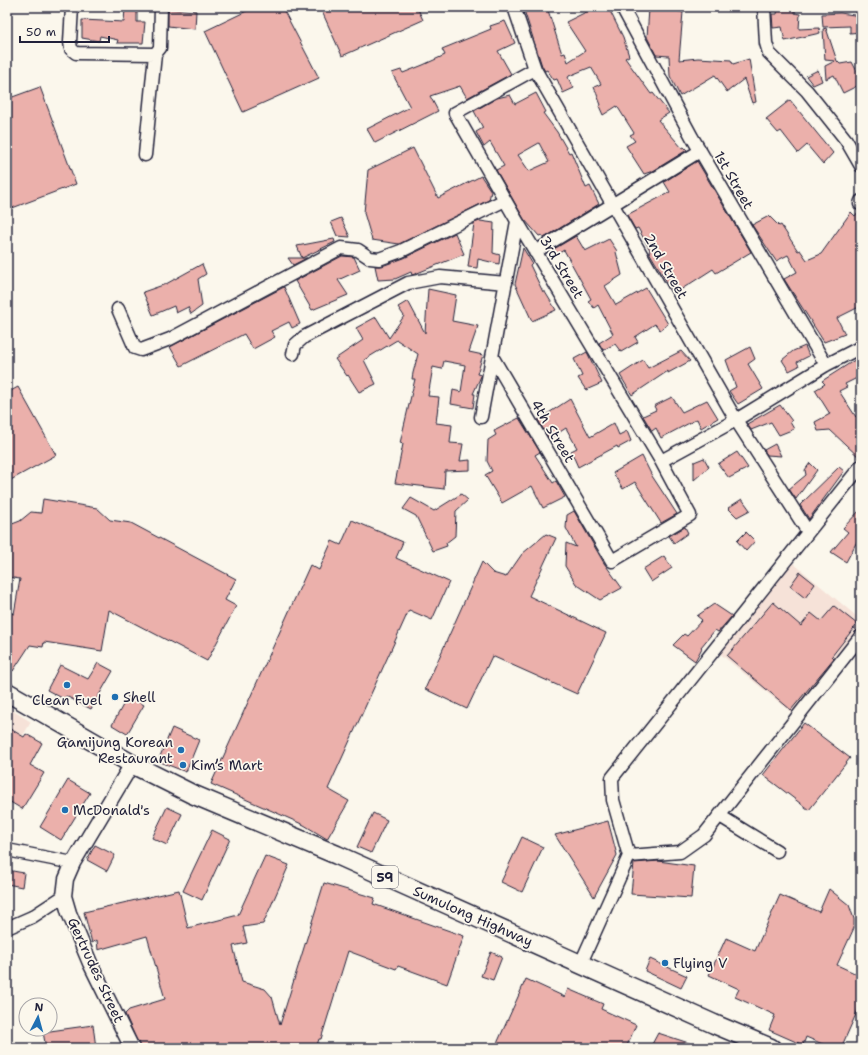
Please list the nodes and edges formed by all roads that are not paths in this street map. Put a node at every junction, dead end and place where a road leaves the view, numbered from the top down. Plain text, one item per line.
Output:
1 (72, 7) edge
2 (162, 7) edge
3 (514, 7) edge
4 (622, 7) edge
5 (764, 7) edge
6 (155, 54) junction
7 (535, 69) junction
8 (700, 151) junction
9 (145, 155) dead end
10 (861, 166) edge
11 (505, 200) junction
12 (612, 204) junction
13 (517, 221) junction
14 (535, 252) junction
15 (506, 283) junction
16 (118, 309) dead end
17 (861, 347) edge
18 (293, 354) dead end
19 (493, 358) junction
20 (826, 365) junction
21 (481, 417) dead end
22 (736, 420) junction
23 (661, 461) junction
24 (861, 466) edge
25 (690, 515) joint
26 (808, 532) junction
27 (861, 636) edge
28 (7, 692) edge
29 (132, 764) junction
30 (720, 816) junction
31 (7, 850) edge
32 (777, 851) dead end
33 (629, 856) junction
34 (73, 864) junction
35 (64, 896) junction
36 (7, 928) edge
37 (580, 964) junction
38 (132, 1048) edge
39 (771, 1048) edge

1 - 6 street
2 - 6 street
3 - 7 street, 2nd Street
4 - 8 street, 1st Street
5 - 10 street
6 - 9 street
7 - 11 street, 3rd Street
7 - 12 street, 2nd Street
8 - 12 street
8 - 20 street, 1st Street
11 - 13 street, 3rd Street
11 - 16 street
12 - 14 street
12 - 22 street, 2nd Street
13 - 14 street, 3rd Street
13 - 15 street
14 - 23 street, 3rd Street
15 - 18 street
15 - 19 street
17 - 20 street
19 - 21 street
19 - 25 street, 4th Street
20 - 22 street
22 - 23 street
22 - 26 street, 2nd Street
23 - 25 street, 3rd Street
24 - 26 street
26 - 33 street
27 - 30 street
28 - 29 main road, Sumulong Highway / 59
29 - 34 street, Gertrudes Street
29 - 37 main road, Sumulong Highway / 59
30 - 32 street
30 - 33 street
31 - 34 street
33 - 37 street
34 - 35 street, Gertrudes Street
35 - 36 street
35 - 38 street, Gertrudes Street
37 - 39 main road, Sumulong Highway / 59

